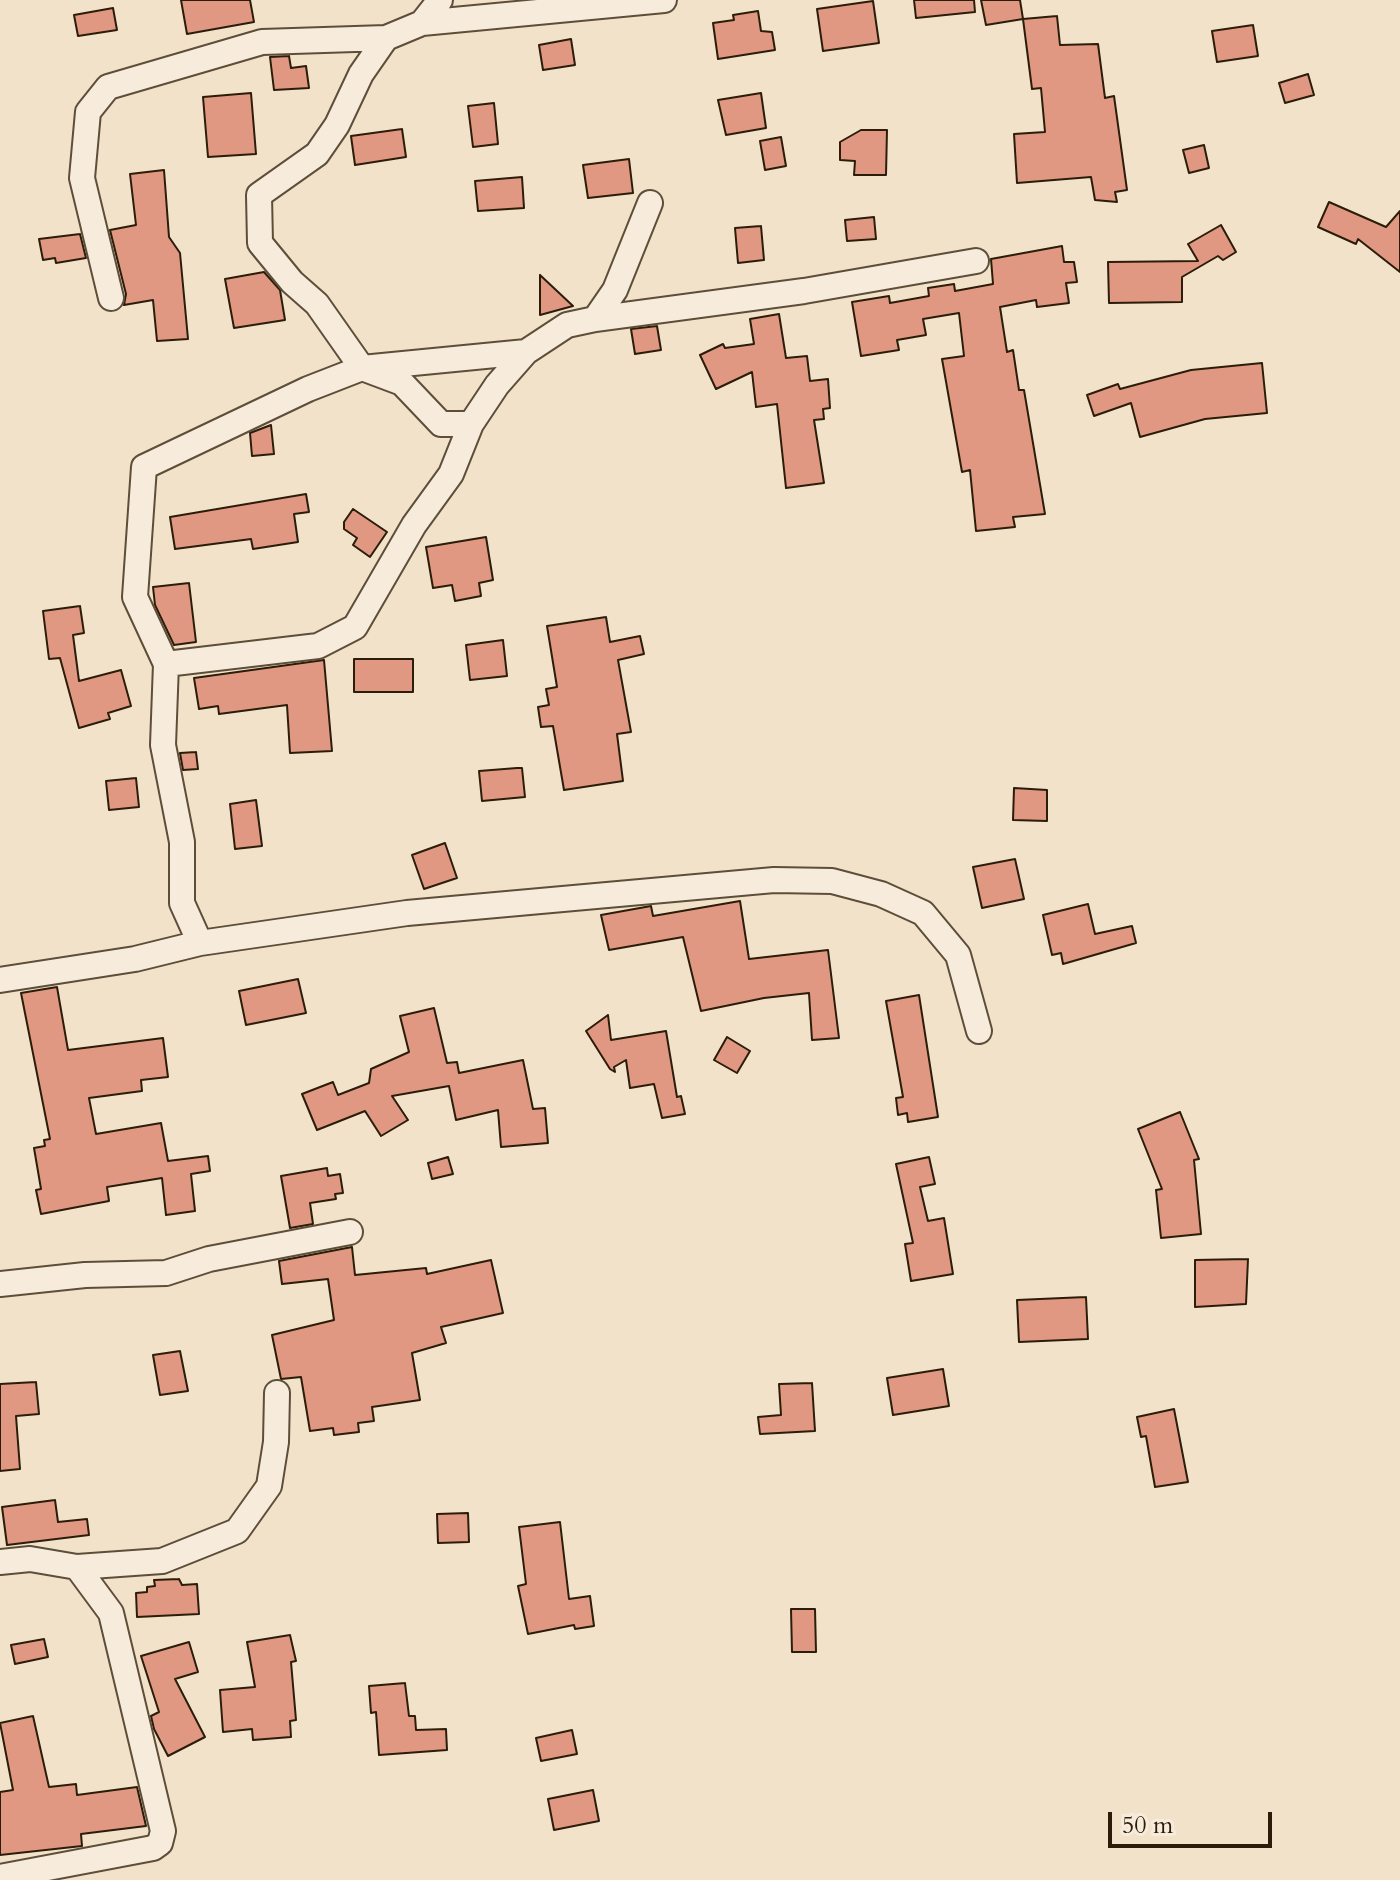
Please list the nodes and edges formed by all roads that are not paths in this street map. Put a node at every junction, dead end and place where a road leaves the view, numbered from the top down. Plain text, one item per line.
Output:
1 (440, 0) edge
2 (664, 0) edge
3 (422, 23) junction
4 (386, 38) junction
5 (650, 203) dead end
6 (976, 261) dead end
7 (111, 298) dead end
8 (595, 319) junction
9 (526, 352) junction
10 (362, 368) junction
11 (471, 424) junction
12 (166, 664) junction
13 (200, 943) junction
14 (0, 980) edge
15 (979, 1031) dead end
16 (350, 1232) dead end
17 (0, 1284) edge
18 (277, 1393) dead end
19 (0, 1562) edge
20 (77, 1567) junction
21 (0, 1877) edge

1 - 3 street
2 - 3 street
3 - 4 street
4 - 7 street
4 - 10 street
5 - 8 street
6 - 8 street
8 - 9 street
9 - 10 street
9 - 11 street
10 - 11 street
10 - 12 street
11 - 12 street
12 - 13 street
13 - 14 street
13 - 15 street
16 - 17 street
18 - 20 street
19 - 20 street
20 - 21 street

